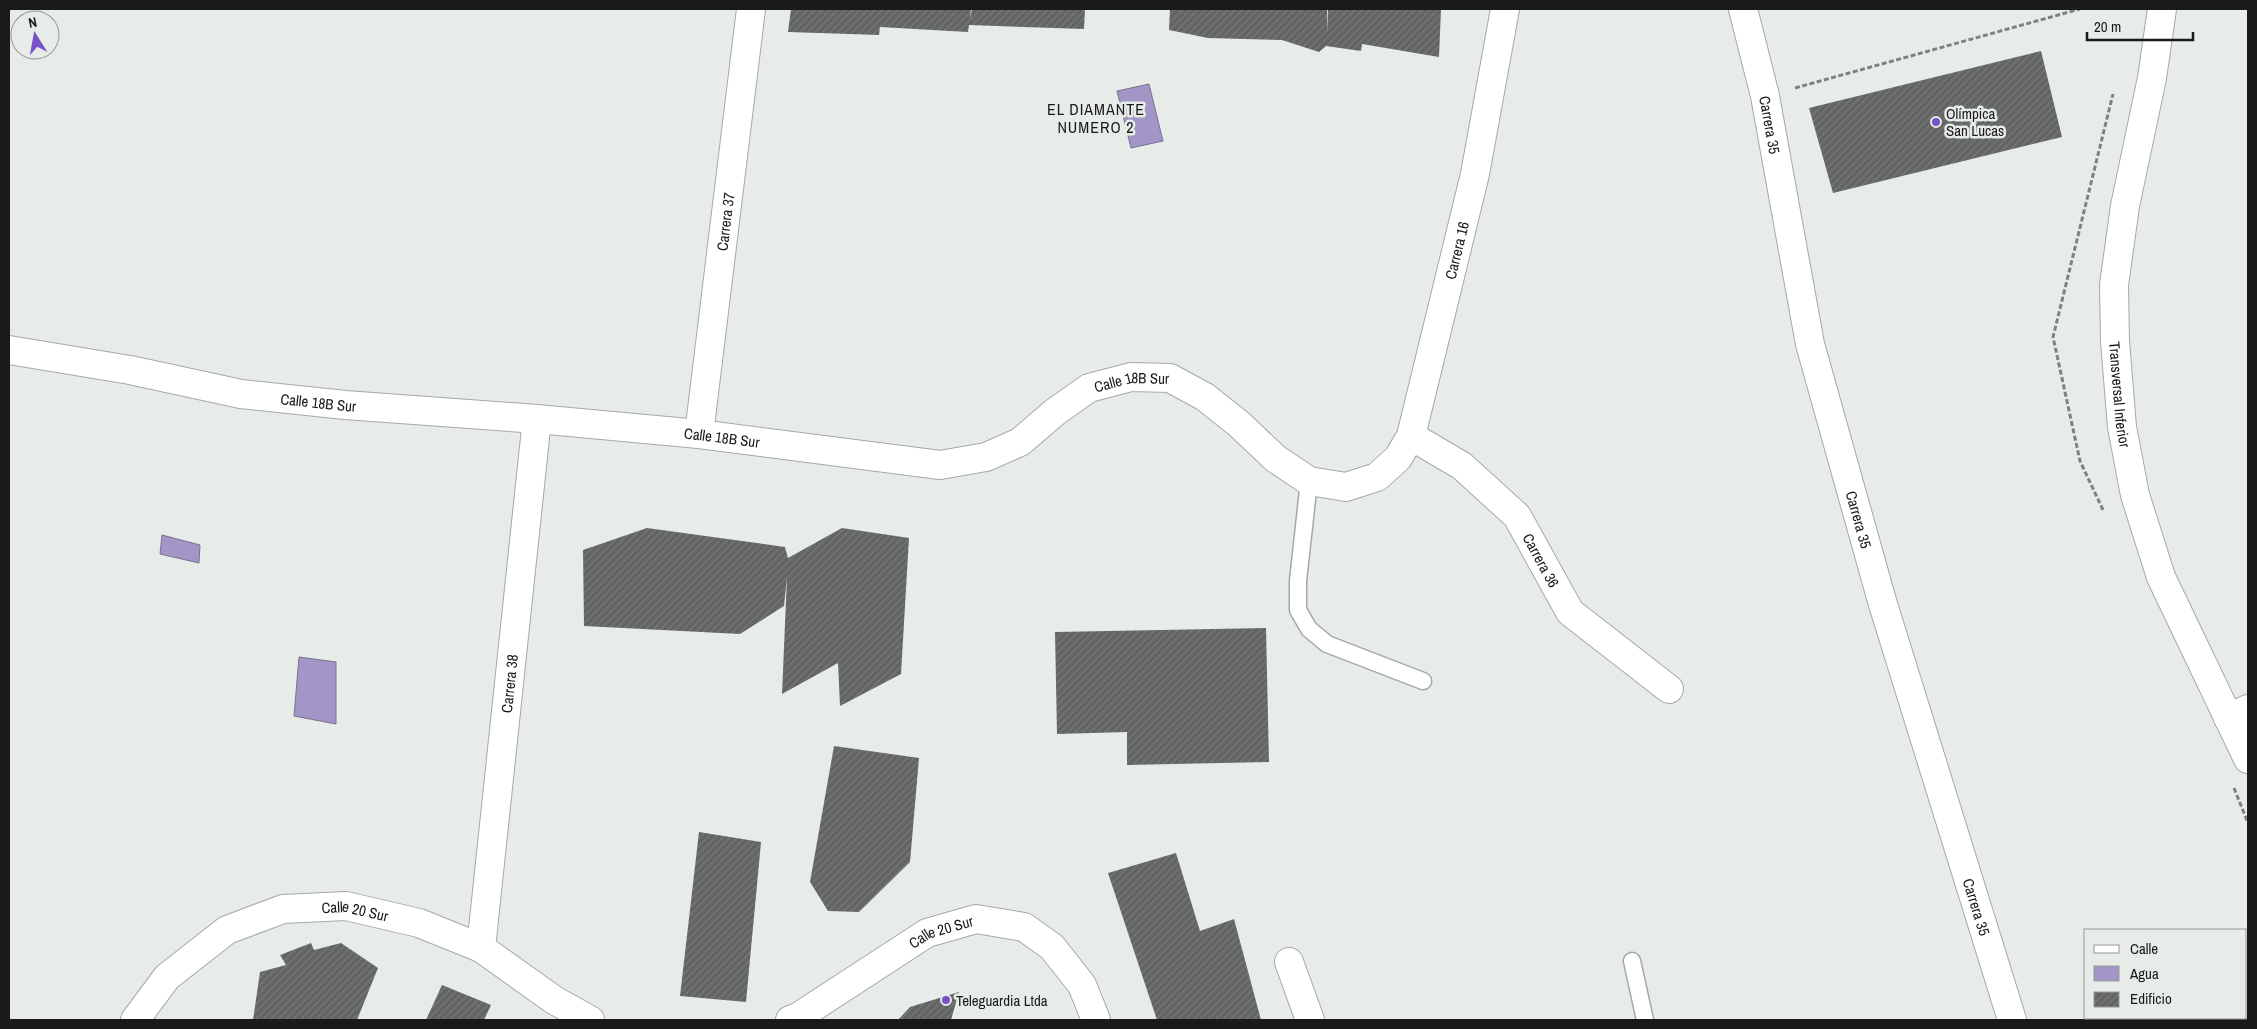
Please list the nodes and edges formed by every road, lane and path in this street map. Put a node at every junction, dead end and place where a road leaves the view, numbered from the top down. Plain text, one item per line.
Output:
1 (751, 9) edge
2 (1505, 9) edge
3 (1743, 9) edge
4 (2080, 9) edge
5 (2165, 12) edge
6 (1765, 96) junction
7 (9, 350) edge
8 (537, 418) junction
9 (699, 434) junction
10 (1411, 436) junction
11 (1377, 477) joint
12 (1309, 482) junction
13 (1423, 680) dead end
14 (1669, 688) dead end
15 (2238, 713) edge
16 (2248, 759) edge
17 (2230, 780) dead end
18 (2248, 823) edge
19 (481, 948) junction
20 (1632, 961) dead end
21 (1289, 962) dead end
22 (135, 1020) edge
23 (590, 1020) edge
24 (790, 1020) edge
25 (1096, 1020) edge
26 (1310, 1020) edge
27 (1645, 1020) edge
28 (2012, 1020) edge

1 - 9 street, Carrera 37
2 - 10 street, Carrera 16
3 - 6 street, Carrera 35
4 - 6 path
5 - 15 street, Transversal Inferior
6 - 28 street, Carrera 35
7 - 8 street, Calle 18B Sur
8 - 9 street, Calle 18B Sur
8 - 19 street, Carrera 38
9 - 12 street, Calle 18B Sur
10 - 11 street, Carrera 16
10 - 14 street, Carrera 36
11 - 12 street, Calle 18B Sur
12 - 13 lane
15 - 16 street, Transversal Inferior
17 - 18 path
19 - 22 street, Calle 20 Sur
19 - 23 street, Calle 20 Sur
20 - 27 lane
21 - 26 street
24 - 25 street, Calle 20 Sur

